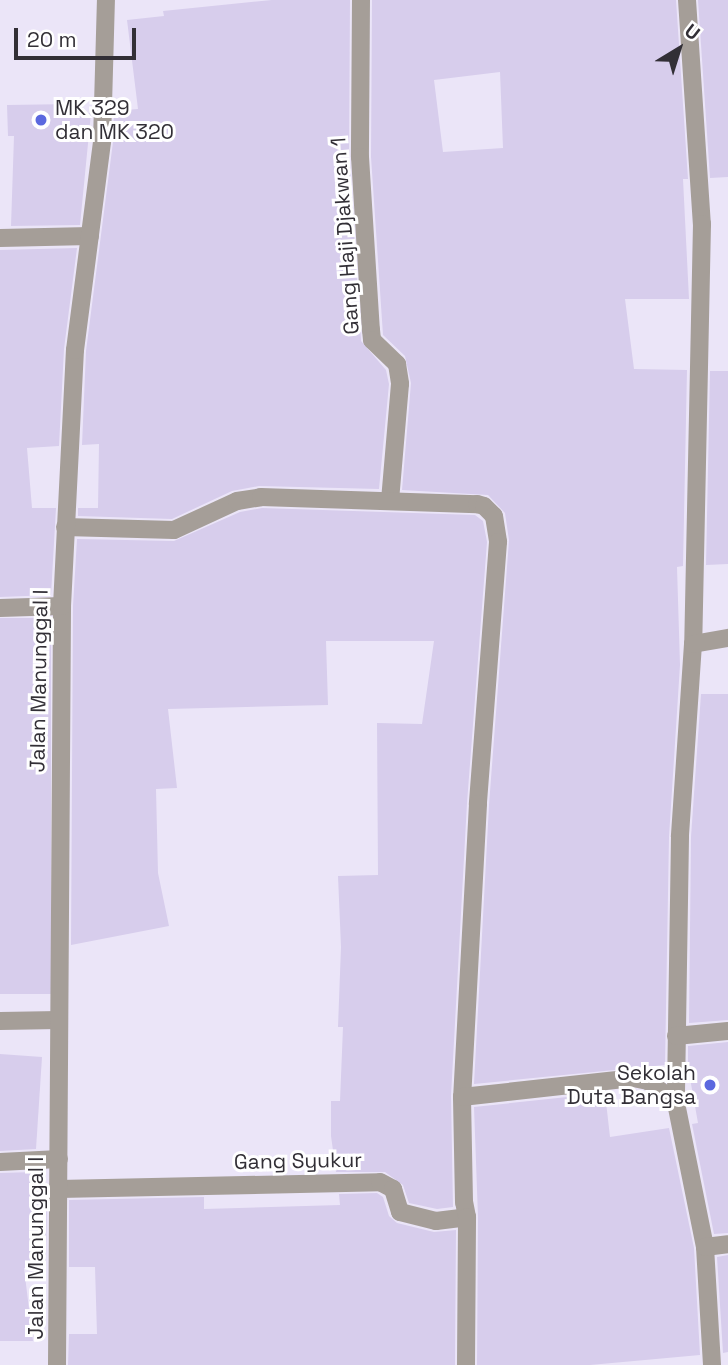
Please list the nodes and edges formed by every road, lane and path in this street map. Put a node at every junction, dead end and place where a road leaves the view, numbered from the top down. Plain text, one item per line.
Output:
1 (106, 0) edge
2 (361, 0) edge
3 (687, 0) edge
4 (90, 236) junction
5 (0, 238) edge
6 (390, 500) junction
7 (65, 527) junction
8 (62, 606) junction
9 (0, 608) edge
10 (728, 638) edge
11 (693, 644) junction
12 (59, 1020) junction
13 (0, 1021) edge
14 (728, 1031) edge
15 (676, 1036) junction
16 (462, 1097) junction
17 (676, 1103) junction
18 (59, 1159) junction
19 (0, 1162) edge
20 (59, 1189) junction
21 (467, 1217) junction
22 (728, 1244) edge
23 (705, 1247) junction
24 (57, 1365) edge
25 (466, 1365) edge
26 (712, 1365) edge

1 - 4 street, Jalan Manunggal I
2 - 6 street, Gang Haji Djakwan 1
3 - 11 street
4 - 5 street
4 - 7 street, Jalan Manunggal I
6 - 7 street
6 - 16 street
7 - 8 street, Jalan Manunggal I
8 - 9 street
8 - 12 street, Jalan Manunggal I
10 - 11 street
11 - 15 street
12 - 13 street
12 - 18 street, Jalan Manunggal I
14 - 15 street
15 - 17 street
16 - 17 street
16 - 21 street
17 - 23 street
18 - 19 street
18 - 20 street, Jalan Manunggal I
20 - 21 street, Gang Syukur
20 - 24 street, Jalan Manunggal I
21 - 25 street
22 - 23 street
23 - 26 street

